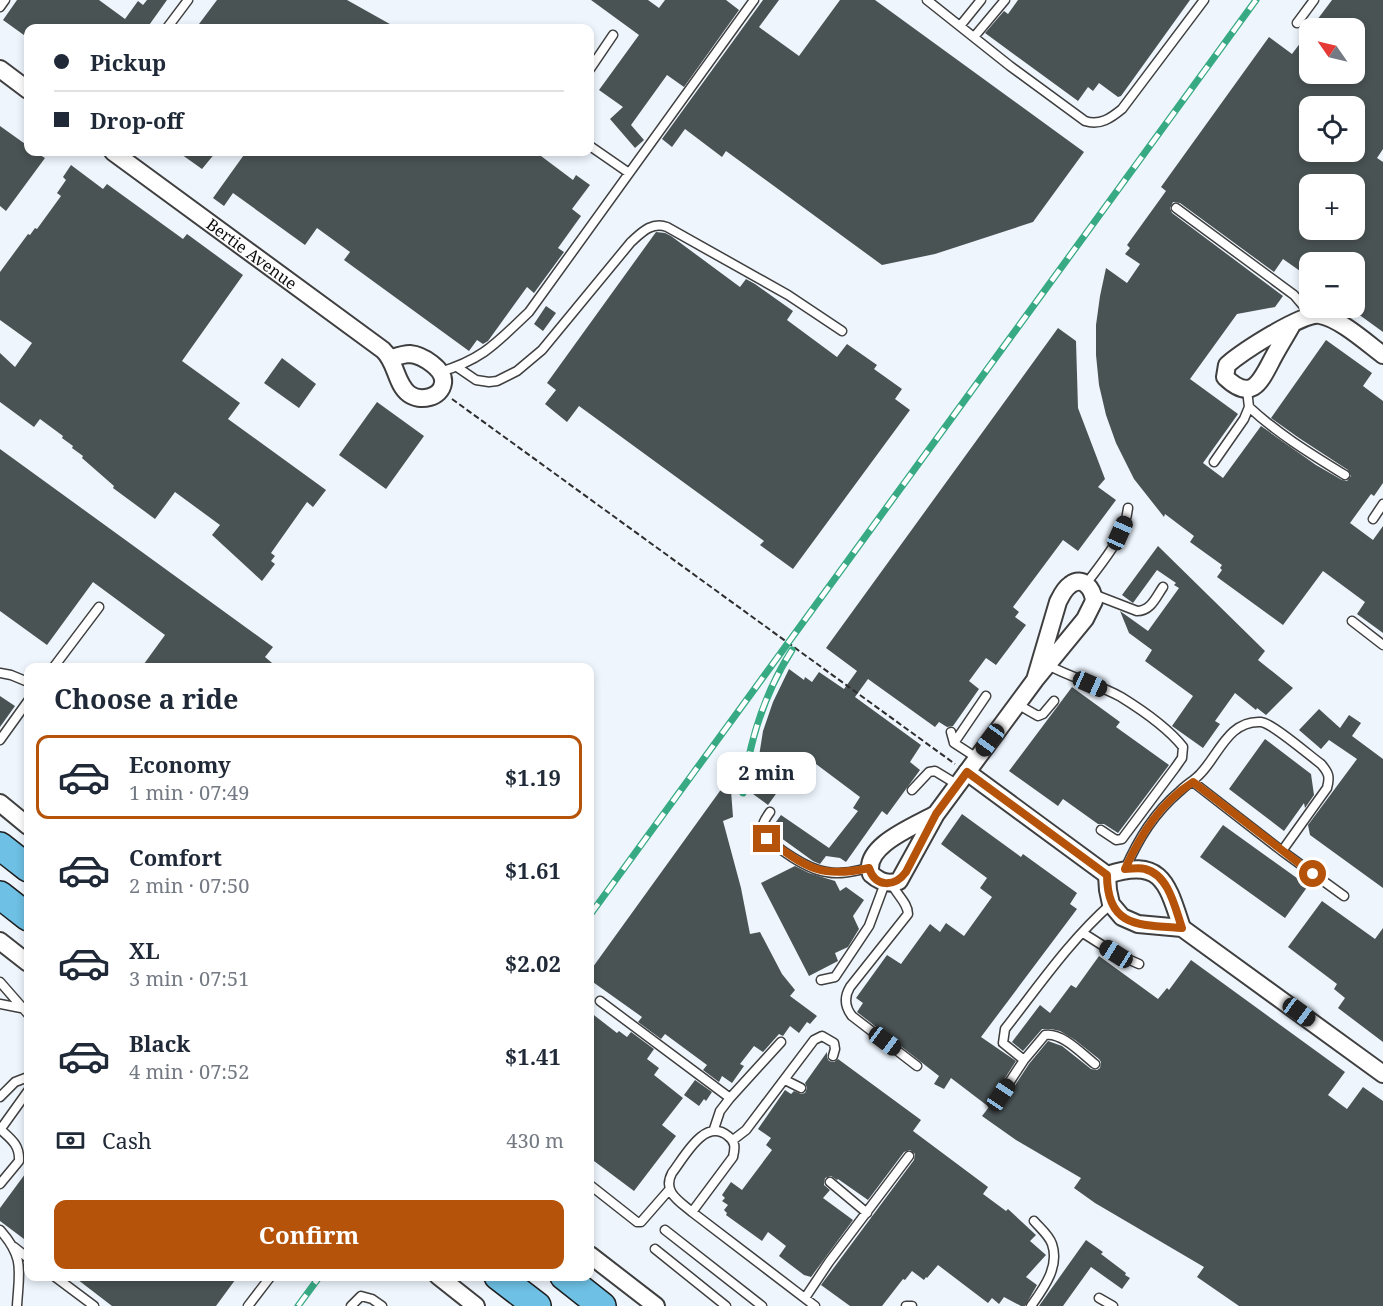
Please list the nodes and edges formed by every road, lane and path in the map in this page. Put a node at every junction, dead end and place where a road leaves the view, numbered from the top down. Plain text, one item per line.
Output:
1 (5, 0) edge
2 (188, 0) edge
3 (754, 0) edge
4 (927, 0) edge
5 (981, 0) edge
6 (1005, 0) edge
7 (1204, 0) edge
8 (1314, 0) edge
9 (0, 7) edge
10 (1297, 23) dead end
11 (170, 24) edge
12 (960, 26) junction
13 (613, 35) dead end
14 (974, 37) junction
15 (594, 63) edge
16 (0, 69) edge
17 (24, 87) edge
18 (594, 149) edge
19 (117, 156) edge
20 (628, 173) junction
21 (1176, 208) dead end
22 (1299, 301) edge
23 (1304, 318) edge
24 (1329, 318) edge
25 (1293, 323) junction
26 (842, 331) dead end
27 (1383, 355) edge
28 (392, 358) junction
29 (457, 367) junction
30 (440, 372) junction
31 (440, 390) junction
32 (1247, 390) junction
33 (1249, 407) junction
34 (1214, 462) dead end
35 (1345, 474) dead end
36 (1383, 504) edge
37 (1128, 508) dead end
38 (1373, 519) dead end
39 (1163, 587) dead end
40 (1090, 589) junction
41 (99, 607) dead end
42 (1352, 621) dead end
43 (1383, 645) edge
44 (57, 663) edge
45 (1048, 665) junction
46 (0, 673) edge
47 (24, 679) edge
48 (1035, 680) junction
49 (986, 696) dead end
50 (1054, 701) dead end
51 (1017, 704) junction
52 (24, 707) edge
53 (951, 732) dead end
54 (0, 740) edge
55 (954, 743) junction
56 (977, 758) junction
57 (962, 779) junction
58 (1193, 782) junction
59 (912, 790) dead end
60 (0, 803) edge
61 (770, 812) dead end
62 (936, 814) junction
63 (24, 823) edge
64 (1101, 830) dead end
65 (0, 846) edge
66 (1282, 851) junction
67 (24, 865) edge
68 (869, 868) junction
69 (1125, 869) junction
70 (1107, 875) junction
71 (888, 883) junction
72 (0, 895) edge
73 (1344, 896) dead end
74 (1111, 904) junction
75 (24, 914) edge
76 (1182, 928) junction
77 (1083, 933) junction
78 (0, 941) edge
79 (24, 960) edge
80 (1139, 964) dead end
81 (821, 980) dead end
82 (0, 982) edge
83 (600, 1001) dead end
84 (0, 1004) edge
85 (21, 1008) junction
86 (24, 1011) edge
87 (781, 1042) dead end
88 (833, 1056) dead end
89 (1024, 1060) junction
90 (1095, 1064) dead end
91 (917, 1066) dead end
92 (1383, 1074) edge
93 (24, 1079) edge
94 (784, 1080) junction
95 (801, 1088) dead end
96 (1001, 1095) dead end
97 (24, 1096) edge
98 (0, 1097) edge
99 (730, 1098) junction
100 (0, 1129) edge
101 (714, 1129) junction
102 (733, 1140) junction
103 (909, 1156) dead end
104 (830, 1182) dead end
105 (0, 1184) edge
106 (594, 1188) edge
107 (669, 1190) junction
108 (692, 1212) junction
109 (867, 1213) junction
110 (1034, 1221) dead end
111 (0, 1230) edge
112 (665, 1230) dead end
113 (13, 1246) junction
114 (655, 1249) dead end
115 (24, 1255) edge
116 (594, 1258) edge
117 (61, 1281) edge
118 (267, 1281) edge
119 (444, 1281) edge
120 (504, 1281) edge
121 (570, 1281) edge
122 (805, 1298) junction
123 (1099, 1298) dead end
124 (759, 1305) edge
125 (17, 1306) edge
126 (94, 1306) edge
127 (248, 1306) edge
128 (351, 1306) edge
129 (382, 1306) edge
130 (476, 1306) edge
131 (537, 1306) edge
132 (602, 1306) edge
133 (656, 1306) edge
134 (726, 1306) edge
135 (815, 1306) edge
136 (906, 1306) edge
137 (912, 1306) edge
138 (1031, 1306) edge
139 (1113, 1306) edge

1 - 9 lane
2 - 11 lane
3 - 20 lane
4 - 12 lane
5 - 12 lane
6 - 14 lane
7 - 14 lane
8 - 10 lane
12 - 14 lane
13 - 15 lane
16 - 17 street
18 - 20 lane
19 - 28 street, Bertie Avenue
20 - 29 lane
21 - 22 lane
23 - 25 street
24 - 27 street
25 - 32 street
25 - 32 street
26 - 29 lane
28 - 30 street
28 - 31 street
29 - 30 lane
30 - 31 street
31 - 57 path
32 - 33 lane
33 - 34 lane
33 - 35 lane
36 - 38 lane
37 - 40 lane
39 - 40 lane
40 - 45 street
40 - 48 street
41 - 44 lane
42 - 43 lane
45 - 48 street
45 - 64 lane
46 - 47 lane
48 - 51 street
49 - 55 lane
50 - 51 lane
51 - 56 street
52 - 54 lane
53 - 55 lane
55 - 56 lane
56 - 57 street
57 - 59 lane
57 - 62 street
57 - 70 street
58 - 66 lane
58 - 66 lane
58 - 69 lane
60 - 63 street
61 - 68 lane
62 - 68 street
62 - 71 street
65 - 67 highway
66 - 73 lane
68 - 71 street
69 - 70 street
69 - 76 street
70 - 74 street
71 - 81 lane
71 - 91 lane
72 - 75 highway
74 - 76 street
74 - 77 lane
76 - 92 street
77 - 80 lane
77 - 89 lane
78 - 79 street
82 - 85 lane
83 - 99 lane
84 - 85 lane
85 - 86 lane
87 - 99 lane
88 - 94 lane
89 - 90 lane
89 - 96 lane
93 - 98 lane
94 - 95 lane
94 - 102 lane
97 - 100 lane
99 - 101 lane
100 - 105 lane
101 - 102 lane
101 - 107 lane
102 - 108 lane
103 - 109 lane
104 - 109 lane
106 - 107 lane
107 - 108 lane
108 - 122 lane
109 - 122 lane
110 - 138 lane
111 - 113 lane
112 - 124 lane
113 - 115 lane
113 - 125 lane
114 - 134 lane
116 - 133 street
117 - 126 lane
118 - 127 lane
119 - 130 street
120 - 131 highway
121 - 132 highway
122 - 135 lane
123 - 139 lane
128 - 129 lane
136 - 137 lane

